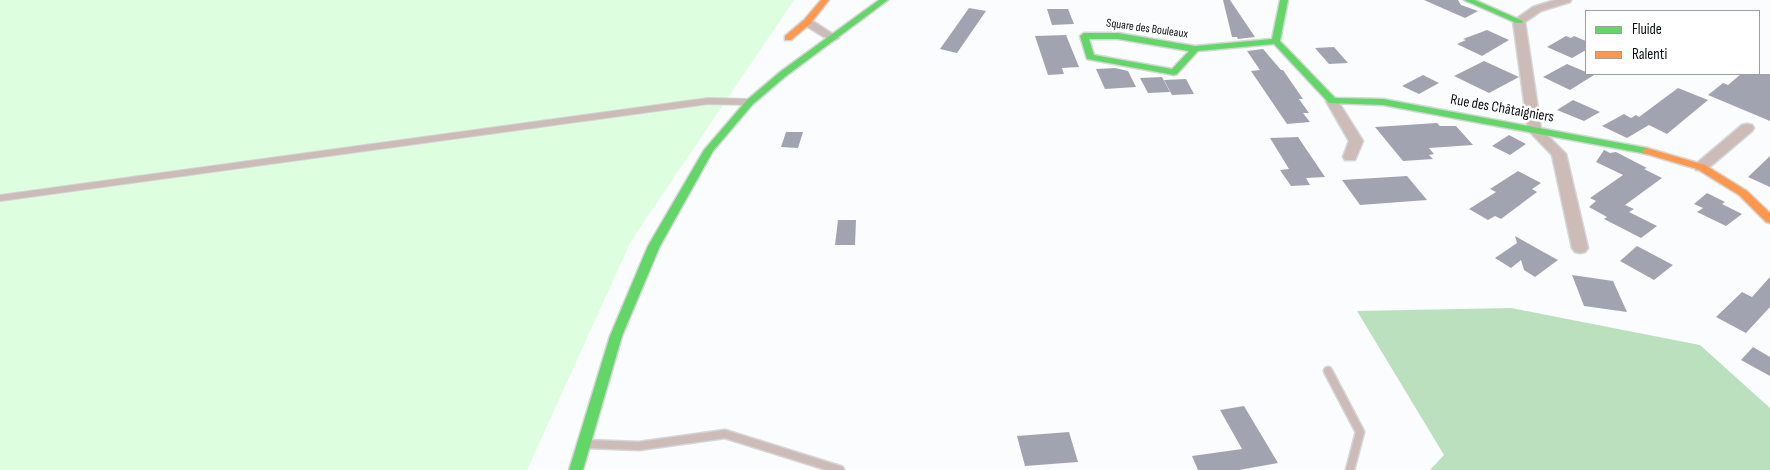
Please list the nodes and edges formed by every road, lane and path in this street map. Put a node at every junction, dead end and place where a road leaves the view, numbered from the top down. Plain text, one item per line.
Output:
1 (825, 0) edge
2 (884, 0) edge
3 (1284, 0) edge
4 (1468, 0) edge
5 (1566, 0) edge
6 (1519, 21) junction
7 (807, 22) junction
8 (788, 38) dead end
9 (833, 38) junction
10 (1276, 41) junction
11 (1194, 49) junction
12 (1332, 101) junction
13 (750, 102) junction
14 (1747, 128) dead end
15 (1535, 130) junction
16 (1350, 157) dead end
17 (1701, 168) junction
18 (0, 198) edge
19 (1770, 219) edge
20 (1580, 248) dead end
21 (1328, 371) dead end
22 (584, 444) junction
23 (576, 470) edge
24 (840, 470) edge
25 (1350, 470) edge

1 - 7 street
2 - 9 street
3 - 10 street
4 - 6 street
5 - 6 street
6 - 15 street
7 - 8 street
7 - 9 street
9 - 13 street
10 - 11 street
10 - 12 street
11 - 11 street, Square des Bouleaux
12 - 15 street, Rue des Châtaigniers
12 - 16 street
13 - 18 lane
13 - 22 street
14 - 17 street
15 - 17 street, Rue des Châtaigniers
15 - 20 street
17 - 19 street, Rue des Châtaigniers
21 - 25 lane
22 - 23 street
22 - 24 lane

